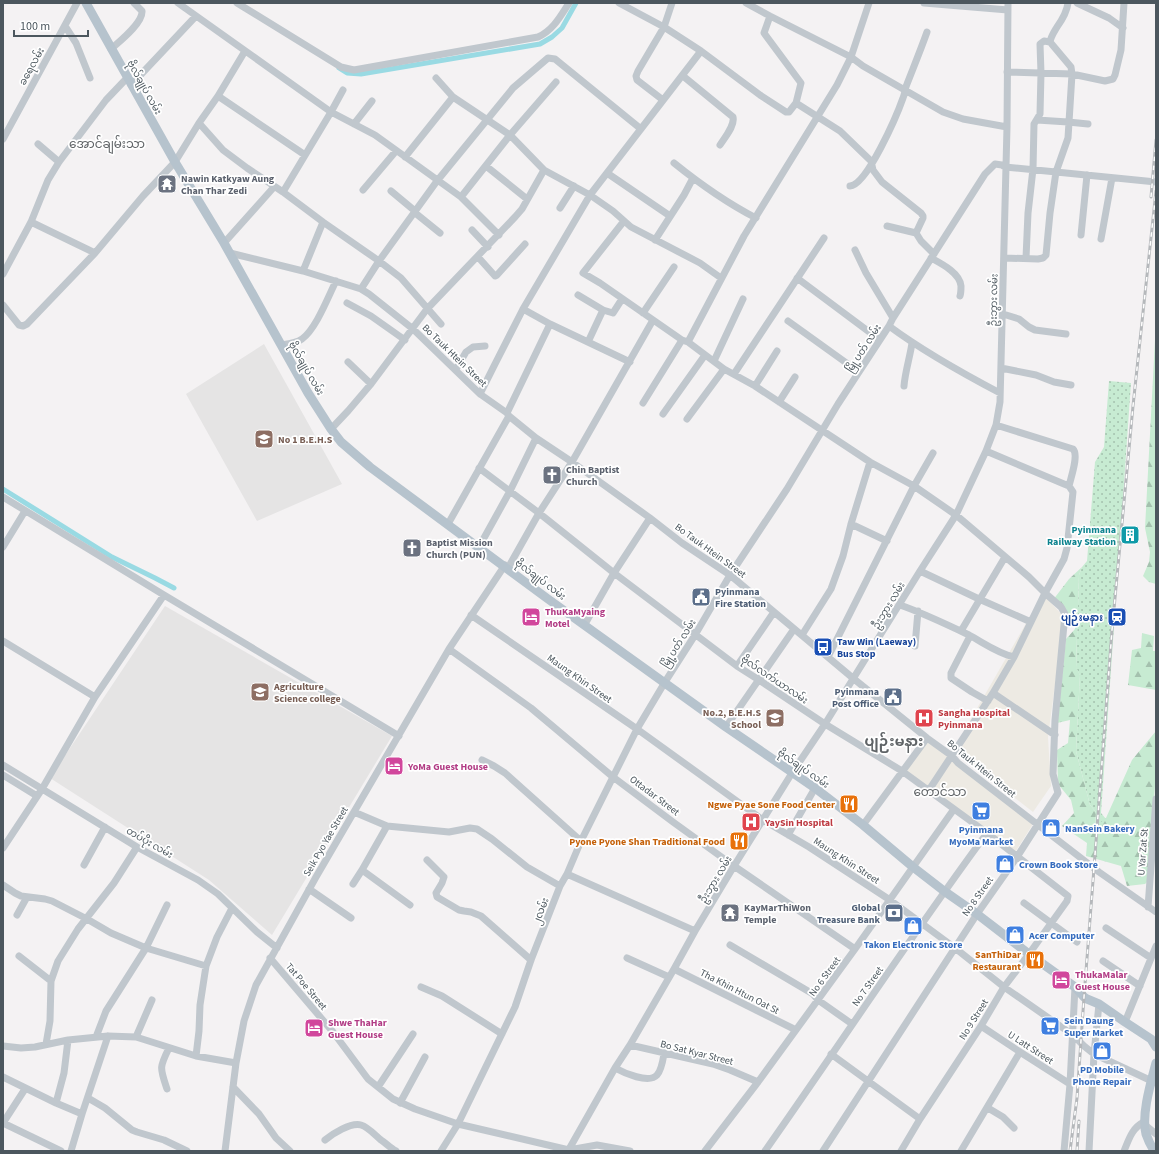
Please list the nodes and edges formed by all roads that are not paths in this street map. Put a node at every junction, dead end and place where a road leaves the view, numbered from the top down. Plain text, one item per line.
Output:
1 (77, 3) edge
2 (86, 3) edge
3 (134, 3) edge
4 (178, 3) edge
5 (237, 3) edge
6 (569, 3) edge
7 (620, 3) edge
8 (672, 3) edge
9 (746, 3) edge
10 (869, 3) edge
11 (924, 3) edge
12 (1068, 3) edge
13 (1077, 3) edge
14 (1124, 3) edge
15 (1008, 7) edge
16 (196, 16) junction
17 (770, 16) junction
18 (65, 26) junction
19 (664, 27) junction
20 (1123, 28) junction
21 (928, 32) dead end
22 (1050, 42) junction
23 (112, 49) junction
24 (245, 51) junction
25 (701, 51) junction
26 (851, 57) junction
27 (1008, 72) junction
28 (1041, 73) junction
29 (1072, 74) junction
30 (683, 76) junction
31 (90, 78) dead end
32 (436, 78) dead end
33 (129, 82) junction
34 (556, 82) dead end
35 (343, 90) dead end
36 (905, 91) junction
37 (218, 96) junction
38 (453, 97) junction
39 (663, 100) junction
40 (372, 101) dead end
41 (796, 103) junction
42 (331, 112) junction
43 (818, 116) junction
44 (1036, 120) junction
45 (487, 121) junction
46 (1068, 122) junction
47 (199, 123) junction
48 (354, 124) junction
49 (1088, 124) dead end
50 (1007, 127) junction
51 (641, 129) junction
52 (510, 135) junction
53 (3, 139) edge
54 (38, 144) dead end
55 (720, 145) dead end
56 (396, 151) junction
57 (305, 155) junction
58 (405, 157) junction
59 (59, 162) junction
60 (175, 162) junction
61 (674, 163) dead end
62 (872, 165) junction
63 (486, 166) junction
64 (1006, 167) junction
65 (1033, 169) junction
66 (544, 170) junction
67 (1056, 172) junction
68 (608, 173) junction
69 (1087, 176) junction
70 (693, 178) junction
71 (1112, 178) junction
72 (437, 181) junction
73 (1156, 182) edge
74 (574, 186) junction
75 (850, 186) dead end
76 (274, 187) junction
77 (363, 190) dead end
78 (391, 191) dead end
79 (283, 192) junction
80 (590, 195) junction
81 (460, 198) junction
82 (527, 199) junction
83 (560, 208) dead end
84 (414, 212) junction
85 (670, 216) junction
86 (756, 218) junction
87 (624, 221) junction
88 (31, 222) junction
89 (323, 222) junction
90 (887, 226) dead end
91 (472, 230) dead end
92 (440, 233) dead end
93 (916, 233) junction
94 (499, 235) junction
95 (1081, 235) dead end
96 (824, 238) dead end
97 (1101, 239) dead end
98 (655, 240) junction
99 (224, 242) junction
100 (525, 244) dead end
101 (488, 247) junction
102 (855, 250) dead end
103 (95, 253) junction
104 (230, 253) junction
105 (933, 256) junction
106 (478, 257) junction
107 (1004, 258) junction
108 (1026, 258) junction
109 (379, 261) junction
110 (674, 267) dead end
111 (302, 271) junction
112 (3, 274) edge
113 (721, 278) junction
114 (797, 278) junction
115 (336, 282) junction
116 (361, 289) junction
117 (578, 295) dead end
118 (960, 296) dead end
119 (622, 299) junction
120 (743, 299) dead end
121 (347, 303) dead end
122 (3, 306) edge
123 (427, 309) junction
124 (523, 309) junction
125 (603, 310) junction
126 (643, 313) junction
127 (1003, 314) junction
128 (893, 318) junction
129 (653, 320) junction
130 (788, 321) dead end
131 (441, 324) dead end
132 (550, 324) junction
133 (889, 326) junction
134 (413, 329) junction
135 (1066, 334) dead end
136 (405, 340) junction
137 (880, 340) junction
138 (685, 341) junction
139 (588, 342) junction
140 (912, 343) junction
141 (281, 345) junction
142 (485, 346) dead end
143 (777, 351) dead end
144 (705, 355) junction
145 (714, 361) junction
146 (348, 362) dead end
147 (630, 362) junction
148 (1001, 368) junction
149 (456, 369) junction
150 (724, 369) junction
151 (859, 372) junction
152 (734, 374) junction
153 (795, 377) dead end
154 (371, 384) junction
155 (1071, 385) dead end
156 (755, 386) junction
157 (904, 386) dead end
158 (1000, 393) junction
159 (480, 394) junction
160 (779, 402) junction
161 (643, 403) dead end
162 (508, 414) junction
163 (663, 414) dead end
164 (687, 420) dead end
165 (996, 425) junction
166 (331, 428) junction
167 (822, 430) junction
168 (536, 438) junction
169 (986, 451) junction
170 (933, 453) dead end
171 (572, 462) junction
172 (870, 462) junction
173 (479, 468) junction
174 (914, 486) junction
175 (1069, 486) junction
176 (510, 491) junction
177 (3, 497) edge
178 (25, 511) junction
179 (539, 513) junction
180 (956, 515) junction
181 (650, 518) junction
182 (448, 524) junction
183 (851, 524) junction
184 (887, 541) junction
185 (3, 547) edge
186 (479, 547) junction
187 (1005, 557) junction
188 (506, 567) junction
189 (920, 571) junction
190 (614, 573) junction
191 (730, 575) junction
192 (1046, 593) junction
193 (164, 595) junction
194 (979, 600) junction
195 (900, 605) junction
196 (918, 611) junction
197 (774, 612) junction
198 (471, 615) junction
199 (1031, 622) junction
200 (585, 624) junction
201 (794, 629) junction
202 (961, 632) junction
203 (695, 635) junction
204 (802, 636) junction
205 (970, 636) junction
206 (3, 641) edge
207 (915, 646) dead end
208 (449, 649) junction
209 (828, 657) junction
210 (1014, 657) junction
211 (737, 666) junction
212 (854, 679) junction
213 (759, 680) junction
214 (665, 682) junction
215 (993, 693) junction
216 (95, 697) junction
217 (988, 701) junction
218 (825, 724) junction
219 (726, 727) junction
220 (637, 729) junction
221 (1055, 735) junction
222 (399, 736) junction
223 (927, 738) junction
224 (952, 756) junction
225 (482, 760) dead end
226 (3, 765) edge
227 (902, 771) junction
228 (792, 773) junction
229 (3, 775) edge
230 (613, 777) junction
231 (815, 788) junction
232 (42, 789) junction
233 (929, 790) junction
234 (37, 796) junction
235 (1156, 804) edge
236 (954, 809) junction
237 (354, 812) junction
238 (763, 820) junction
239 (863, 825) junction
240 (1038, 825) junction
241 (387, 826) junction
242 (105, 827) junction
243 (987, 833) junction
244 (788, 835) junction
245 (581, 841) junction
246 (137, 847) junction
247 (3, 848) edge
248 (1017, 857) junction
249 (427, 860) dead end
250 (84, 865) dead end
251 (734, 866) junction
252 (913, 867) junction
253 (362, 870) junction
254 (567, 874) junction
255 (354, 884) dead end
256 (3, 885) edge
257 (560, 886) junction
258 (309, 889) junction
259 (944, 891) junction
260 (27, 898) junction
261 (1068, 898) joint
262 (890, 900) junction
263 (1024, 903) dead end
264 (168, 905) dead end
265 (410, 905) dead end
266 (1148, 907) junction
267 (232, 908) junction
268 (1156, 912) edge
269 (977, 914) junction
270 (17, 915) dead end
271 (351, 918) dead end
272 (87, 919) junction
273 (923, 923) junction
274 (1051, 923) junction
275 (1106, 928) dead end
276 (695, 931) junction
277 (1077, 942) dead end
278 (730, 945) dead end
279 (1156, 946) edge
280 (146, 948) junction
281 (277, 948) junction
282 (955, 948) junction
283 (855, 949) junction
284 (1029, 954) junction
285 (19, 956) dead end
286 (270, 958) junction
287 (626, 958) dead end
288 (1151, 958) junction
289 (531, 960) junction
290 (1103, 961) dead end
291 (206, 966) junction
292 (674, 969) junction
293 (669, 977) junction
294 (51, 982) junction
295 (1140, 986) junction
296 (421, 987) dead end
297 (1004, 987) junction
298 (1075, 987) junction
299 (152, 1000) dead end
300 (818, 1000) junction
301 (1099, 1004) junction
302 (1126, 1022) junction
303 (852, 1024) junction
304 (981, 1026) junction
305 (796, 1030) junction
306 (413, 1034) dead end
307 (502, 1034) junction
308 (1073, 1035) junction
309 (108, 1036) junction
310 (96, 1037) junction
311 (136, 1037) junction
312 (68, 1040) junction
313 (46, 1044) junction
314 (630, 1045) junction
315 (3, 1046) edge
316 (1156, 1047) edge
317 (169, 1048) junction
318 (1020, 1052) junction
319 (664, 1054) junction
320 (832, 1054) junction
321 (1094, 1054) junction
322 (196, 1056) junction
323 (425, 1057) dead end
324 (236, 1063) junction
325 (1156, 1063) edge
326 (615, 1068) junction
327 (3, 1077) edge
328 (869, 1081) junction
329 (1154, 1081) edge
330 (758, 1082) junction
331 (1070, 1084) junction
332 (233, 1087) junction
333 (378, 1088) junction
334 (25, 1089) junction
335 (167, 1089) dead end
336 (88, 1098) junction
337 (56, 1103) junction
338 (400, 1103) junction
339 (988, 1108) junction
340 (82, 1114) junction
341 (920, 1119) junction
342 (458, 1124) junction
343 (1144, 1124) junction
344 (1014, 1128) dead end
345 (1156, 1134) edge
346 (325, 1140) dead end
347 (1064, 1148) edge
348 (569, 1150) edge
349 (1151, 1150) edge
350 (61, 1151) edge
351 (71, 1151) edge
352 (186, 1151) edge
353 (225, 1151) edge
354 (290, 1151) edge
355 (396, 1151) edge
356 (441, 1151) edge
357 (630, 1151) edge
358 (706, 1151) edge
359 (765, 1151) edge
360 (823, 1151) edge
361 (901, 1151) edge
362 (961, 1151) edge
363 (1057, 1151) edge
364 (1089, 1151) edge
365 (1124, 1151) edge

1 - 18 street, ခရေလမ်း
2 - 23 main road, ဗိုလ်ချုပ် လမ်း
3 - 23 street
4 - 16 street
5 - 6 street
7 - 19 street
8 - 19 street
9 - 17 street
10 - 26 street
11 - 15 street
12 - 22 street
13 - 20 street
14 - 20 street
15 - 27 street, ဦးဘွား လမ်း
16 - 24 street
16 - 33 street
17 - 26 street
17 - 41 street
18 - 31 street
18 - 53 street, ခရေလမ်း
19 - 25 street
19 - 39 street
20 - 29 street
21 - 36 street
22 - 28 street
22 - 29 street
23 - 33 main road, ဗိုလ်ချုပ် လမ်း
24 - 37 street
24 - 42 street
25 - 30 street
25 - 41 street
26 - 36 street
26 - 43 street
27 - 28 street
27 - 50 street, ဦးဘွား လမ်း
28 - 29 street
28 - 44 street
29 - 46 street
30 - 39 street
30 - 55 street
32 - 38 street
33 - 59 street
33 - 60 main road, ဗိုလ်ချုပ် လမ်း
34 - 52 street
35 - 42 street
36 - 50 street
36 - 62 street
37 - 47 street
37 - 57 street
38 - 45 street
38 - 58 street
39 - 51 street
40 - 48 street
41 - 43 street
42 - 48 street
42 - 57 street
43 - 62 street
43 - 86 street
44 - 46 street
44 - 65 street
45 - 51 street
45 - 52 street
45 - 72 street
46 - 49 street
46 - 67 street
47 - 60 street
47 - 76 street
48 - 56 street
50 - 64 street, ဦးဘွား လမ်း
51 - 68 street
52 - 63 street
52 - 66 street
54 - 59 street
56 - 58 street
56 - 77 street
57 - 79 street
58 - 72 street
59 - 88 street
60 - 99 main road, ဗိုလ်ချုပ် လမ်း
60 - 103 street
61 - 70 street
62 - 75 street
62 - 93 street
63 - 81 street
63 - 82 street
64 - 65 street, မြို့ပတ် လမ်း
64 - 105 street, မြို့ပတ် လမ်း
64 - 107 street, ဦးဘွား လမ်း
65 - 67 street, မြို့ပတ် လမ်း
65 - 108 street
66 - 74 street
66 - 82 street
67 - 69 street, မြို့ပတ် လမ်း
67 - 108 street
68 - 80 street
68 - 85 street
69 - 71 street, မြို့ပတ် လမ်း
69 - 95 street
70 - 85 street
70 - 86 street
71 - 73 street, မြို့ပတ် လမ်း
71 - 97 street
72 - 81 street
72 - 84 street
74 - 80 street
74 - 83 street
76 - 79 street
76 - 99 street
78 - 84 street
79 - 89 street
80 - 87 street
80 - 124 street
81 - 94 street
82 - 94 street
84 - 92 street
84 - 109 street
85 - 98 street
86 - 113 street
87 - 98 street
87 - 119 street, No 8 Street
88 - 103 street
88 - 112 street
89 - 109 street
89 - 111 street
90 - 93 street
91 - 101 street
93 - 105 street
94 - 101 street
96 - 114 street
98 - 113 street
99 - 104 main road, ဗိုလ်ချုပ် လမ်း
100 - 106 street
101 - 106 street
102 - 128 street
103 - 122 street
104 - 111 street, Bo Tauk Htein Street
104 - 141 main road, ဗိုလ်ချုပ် လမ်း
105 - 118 street
105 - 128 street, မြို့ပတ် လမ်း
106 - 123 street
107 - 108 street
107 - 127 street, ဦးဘွား လမ်း
109 - 116 street
109 - 123 street
110 - 126 street
111 - 115 street, Bo Tauk Htein Street
113 - 138 street
114 - 137 street
114 - 152 street
115 - 116 street, Bo Tauk Htein Street
115 - 141 street
116 - 134 street, Bo Tauk Htein Street
117 - 125 street
119 - 125 street
119 - 126 street, No 8 Street
120 - 145 street
121 - 136 street
123 - 131 street
123 - 134 street
124 - 132 street
124 - 159 street
125 - 139 street
126 - 129 street, No 8 Street
127 - 135 street
127 - 148 street, ဦးဘွား လမ်း
128 - 133 street, မြို့ပတ် လမ်း
129 - 138 street, No 8 Street
129 - 147 street, Seik Pyo Yae Street
130 - 151 street
132 - 139 street
132 - 162 street
133 - 137 street, မြို့ပတ် လမ်း
133 - 140 street
134 - 136 street
134 - 149 street, Bo Tauk Htein Street
136 - 154 street
137 - 151 street, မြို့ပတ် လမ်း
138 - 144 street, No 8 Street
138 - 161 street
139 - 147 street
140 - 157 street
140 - 158 street
141 - 166 main road, ဗိုလ်ချုပ် လမ်း
142 - 149 street
143 - 156 street
144 - 145 street, No 8 Street
144 - 163 street
145 - 150 street, No 8 Street
146 - 154 street
147 - 171 street, Seik Pyo Yae Street
148 - 155 street
148 - 158 street, ဦးဘွား လမ်း
149 - 159 street, Bo Tauk Htein Street
150 - 152 street, No 8 Street
150 - 164 street
151 - 167 street, မြို့ပတ် လမ်း
152 - 156 street, No 8 Street
153 - 160 street
154 - 166 street
156 - 160 street, No 8 Street
158 - 165 street, ဦးဘွား လမ်း
159 - 162 street, Bo Tauk Htein Street
160 - 167 street, No 8 Street
162 - 168 street, Bo Tauk Htein Street
162 - 173 street
165 - 169 street, ဦးဘွား လမ်း
165 - 175 street
166 - 182 main road, ဗိုလ်ချုပ် လမ်း
167 - 172 street, No 8 Street
167 - 191 street, မြို့ပတ် လမ်း
168 - 171 street, Bo Tauk Htein Street
168 - 176 street
169 - 175 street
169 - 180 street, ဦးဘွား လမ်း
170 - 174 street
171 - 179 street, Seik Pyo Yae Street
171 - 181 street, Bo Tauk Htein Street
172 - 174 street, No 8 Street
172 - 183 street
173 - 176 street, ဗိုလ်လက်ယာလမ်း
173 - 182 street
174 - 180 street, No 8 Street
174 - 184 street
175 - 192 street
176 - 179 street, ဗိုလ်လက်ယာလမ်း
176 - 186 street
177 - 178 street
178 - 185 street
178 - 193 street
179 - 188 street, Seik Pyo Yae Street
179 - 190 street, ဗိုလ်လက်ယာလမ်း
180 - 187 street, No 8 Street
180 - 189 street, ဦးဘွား လမ်း
181 - 190 street
181 - 191 street, Bo Tauk Htein Street
182 - 186 main road, ဗိုလ်ချုပ် လမ်း
183 - 184 street
183 - 204 street
184 - 209 street
186 - 188 main road, ဗိုလ်ချုပ် လမ်း
187 - 192 street, No 8 Street
187 - 194 street
188 - 198 street, Seik Pyo Yae Street
188 - 200 main road, ဗိုလ်ချုပ် လမ်း
189 - 194 street
189 - 195 street, ဦးဘွား လမ်း
190 - 200 street
190 - 203 street, ဗိုလ်လက်ယာလမ်း
191 - 197 street, Bo Tauk Htein Street
191 - 203 street, မြို့ပတ် လမ်း
192 - 199 street
192 - 221 street, No 8 Street
193 - 216 street
193 - 222 street
194 - 199 street
194 - 202 street
195 - 196 street
195 - 212 street, ဦးဘွား လမ်း
196 - 202 street
196 - 207 street
197 - 201 street, Bo Tauk Htein Street
197 - 211 street
198 - 208 street, Seik Pyo Yae Street
198 - 220 street, Maung Khin Street
199 - 210 street
200 - 214 main road, ဗိုလ်ချုပ် လမ်း
201 - 204 street, Bo Tauk Htein Street
201 - 213 street
202 - 205 street
203 - 211 street, ဗိုလ်လက်ယာလမ်း
203 - 214 street, မြို့ပတ် လမ်း
204 - 209 street, Bo Tauk Htein Street
205 - 210 street
205 - 217 street
206 - 216 street
208 - 222 street, Seik Pyo Yae Street
208 - 230 street, Ottadar Street
209 - 212 street, Bo Tauk Htein Street
210 - 215 street
211 - 213 street, ဗိုလ်လက်ယာလမ်း
212 - 218 street, ဦးဘွား လမ်း
212 - 223 street, Bo Tauk Htein Street
213 - 218 street, ဗိုလ်လက်ယာလမ်း
213 - 219 street
214 - 219 main road, ဗိုလ်ချုပ် လမ်း
214 - 220 street, ၂လမ်း
215 - 217 street
215 - 221 street
216 - 232 street
217 - 224 street
218 - 227 street, ဗိုလ်လက်ယာလမ်း
218 - 228 street, ဦးဘွား လမ်း
219 - 228 main road, ဗိုလ်ချုပ် လမ်း
220 - 230 street, ၂လမ်း
220 - 238 street, Maung Khin Street
221 - 240 street, No 8 Street
222 - 237 street, Seik Pyo Yae Street
223 - 224 street, Bo Tauk Htein Street
223 - 227 street
224 - 233 street
224 - 240 street, Bo Tauk Htein Street
225 - 245 street
226 - 232 street, တပ်ပိုး လမ်း
227 - 233 street, ဗိုလ်လက်ယာလမ်း
227 - 239 street
228 - 231 main road, ဗိုလ်ချုပ် လမ်း
228 - 238 street, ဦးဘွား လမ်း
229 - 234 street
230 - 245 street, ၂လမ်း
230 - 251 street, Ottadar Street
231 - 239 main road, ဗိုလ်ချုပ် လမ်း
231 - 244 street
232 - 234 street
232 - 242 street, တပ်ပိုး လမ်း
233 - 236 street, ဗိုလ်လက်ယာလမ်း
234 - 247 street
235 - 266 street, U Yar Zat St
236 - 243 street, ဗိုလ်လက်ယာလမ်း
236 - 252 street, No 6 Street
237 - 241 street
237 - 258 street, Seik Pyo Yae Street
238 - 244 street, Maung Khin Street
238 - 251 street, ဦးဘွား လမ်း
239 - 252 main road, ဗိုလ်ချုပ် လမ်း
240 - 248 street, No 8 Street
240 - 266 street, Bo Tauk Htein Street
241 - 253 street
241 - 257 street
242 - 246 street, တပ်ပိုး လမ်း
242 - 250 street
243 - 248 street, ဗိုလ်လက်ယာလမ်း
243 - 259 street, No 7 Street
244 - 262 street, Maung Khin Street
245 - 254 street, ၂လမ်း
246 - 267 street, တပ်ပိုး လမ်း
246 - 272 street
248 - 261 street, ဗိုလ်လက်ယာလမ်း
248 - 269 street, No 8 Street
249 - 289 street
251 - 276 street, ဦးဘွား လမ်း
251 - 283 street, Ottadar Street
252 - 259 main road, ဗိုလ်ချုပ် လမ်း
252 - 262 street, No 6 Street
253 - 255 street
253 - 265 street
254 - 257 street, ၂လမ်း
254 - 276 street
256 - 260 street
257 - 289 street, ၂လမ်း
258 - 271 street
258 - 281 street, Seik Pyo Yae Street
259 - 269 main road, ဗိုလ်ချုပ် လမ်း
259 - 273 street, No 7 Street
260 - 270 street
260 - 272 street
261 - 274 street, No 9 Street
262 - 273 street, Maung Khin Street
262 - 283 street, No 6 Street
263 - 274 street
264 - 280 street
266 - 268 street, Bo Tauk Htein Street
267 - 281 street, တပ်ပိုး လမ်း
267 - 291 street
269 - 282 street, No 8 Street
269 - 284 main road, ဗိုလ်ချုပ် လမ်း
272 - 280 street
272 - 294 street
273 - 282 street, Maung Khin Street
273 - 303 street, No 7 Street
274 - 277 street
274 - 284 street, No 9 Street
275 - 288 street
276 - 292 street, ဦးဘွား လမ်း
278 - 300 street
279 - 288 street
280 - 291 street
280 - 310 street
281 - 286 street, Seik Pyo Yae Street
282 - 297 street, Maung Khin Street
282 - 328 street, No 8 Street
283 - 300 street, No 6 Street
284 - 297 street, No 9 Street
284 - 298 main road, ဗိုလ်ချုပ် လမ်း
285 - 294 street
286 - 324 street, Seik Pyo Yae Street
286 - 333 street, Tat Poe Street
287 - 293 street
288 - 295 street
289 - 307 street, ၂လမ်း
290 - 295 street
291 - 322 street
292 - 293 street, ဦးဘွား လမ်း
292 - 305 street, Tha Khin Htun Oat St
293 - 314 street, ဦးဘွား လမ်း
294 - 313 street
295 - 302 street
296 - 307 street
297 - 304 street, No 9 Street
297 - 308 street, Maung Khin Street
298 - 301 main road, ဗိုလ်ချုပ် လမ်း
298 - 308 street
299 - 311 street
300 - 303 street
300 - 305 street, No 6 Street
301 - 302 main road, ဗိုလ်ချုပ် လမ်း
301 - 321 street
302 - 316 main road, ဗိုလ်ချုပ် လမ်း
303 - 320 street, No 7 Street
304 - 318 street, U Latt Street
304 - 341 street, No 9 Street
305 - 330 street, No 6 Street
306 - 333 street
307 - 342 street, ၂လမ်း
308 - 321 street, Maung Khin Street
308 - 331 street
309 - 310 street
309 - 311 street
309 - 336 street
310 - 312 street
311 - 317 street
312 - 313 street
312 - 337 street
313 - 315 street
314 - 319 street, Bo Sat Kyar Street
314 - 326 street, ဦးဘွား လမ်း
317 - 322 street
317 - 335 street
318 - 331 street, U Latt Street
318 - 339 street
319 - 326 street
319 - 330 street, Bo Sat Kyar Street
320 - 328 street
320 - 359 street, No 7 Street
321 - 329 street, Maung Khin Street
321 - 364 street
322 - 324 street
323 - 338 street
324 - 332 street, Seik Pyo Yae Street
325 - 329 main road
326 - 348 street, ဦးဘွား လမ်း
327 - 334 street
328 - 341 street
328 - 360 street, No 8 Street
329 - 343 main road
330 - 358 street, No 6 Street
331 - 347 street
332 - 353 street, Seik Pyo Yae Street
332 - 354 street
333 - 338 street, Tat Poe Street
334 - 337 street
334 - 350 street
336 - 340 street
336 - 352 street
337 - 340 street
338 - 342 street, Tat Poe Street
339 - 344 street
339 - 362 street
340 - 351 street
341 - 361 street, No 9 Street
342 - 348 street, Tat Poe Street
342 - 356 street, ၂လမ်း
343 - 345 street
343 - 349 main road
343 - 365 street
346 - 355 street
347 - 363 street
348 - 357 street

